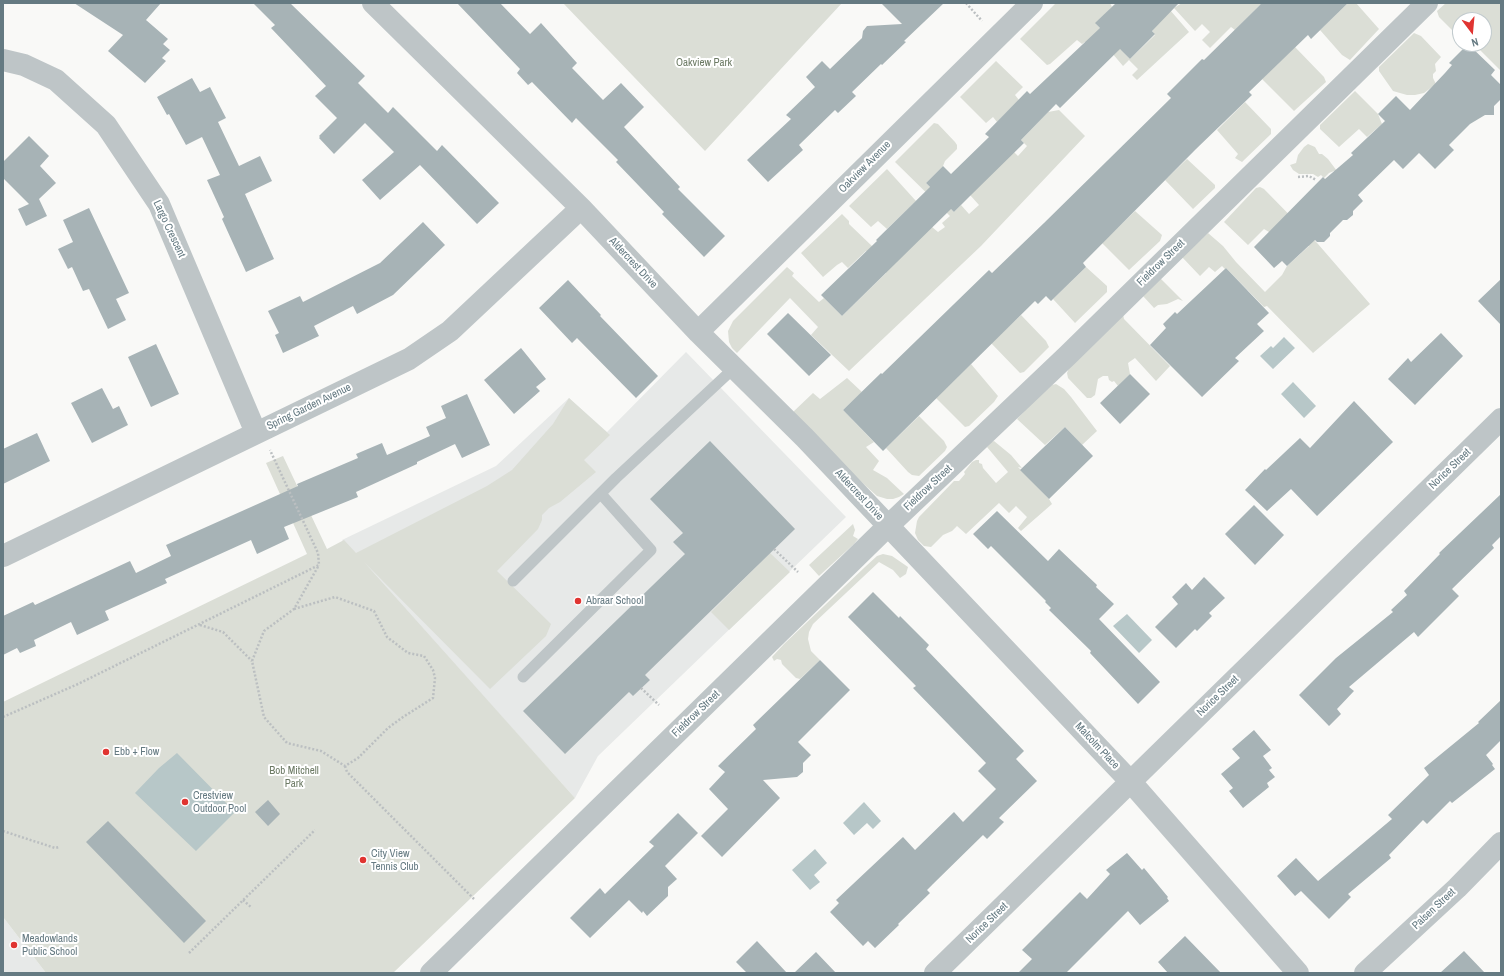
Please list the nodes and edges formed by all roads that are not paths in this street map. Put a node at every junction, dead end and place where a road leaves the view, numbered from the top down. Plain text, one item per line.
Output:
1 (373, 3) edge
2 (1032, 3) edge
3 (1427, 3) edge
4 (3, 60) edge
5 (581, 208) junction
6 (698, 332) junction
7 (734, 368) junction
8 (1501, 419) edge
9 (256, 433) junction
10 (600, 494) junction
11 (888, 526) junction
12 (3, 556) edge
13 (513, 581) dead end
14 (523, 677) dead end
15 (1130, 781) junction
16 (1501, 843) edge
17 (430, 973) edge
18 (936, 973) edge
19 (1298, 973) edge
20 (1364, 973) edge

1 - 5 street, Aldercrest Drive
2 - 6 street, Oakview Avenue
3 - 11 street, Fieldrow Street
4 - 9 street, Largo Crescent
5 - 6 street, Aldercrest Drive
5 - 9 street, Spring Garden Avenue
6 - 7 street, Aldercrest Drive
7 - 10 lane
7 - 11 street, Aldercrest Drive
8 - 15 street, Norice Street
9 - 12 street, Spring Garden Avenue
10 - 13 lane
10 - 14 lane
11 - 15 street, Malcolm Place
11 - 17 street, Fieldrow Street
15 - 18 street, Norice Street
15 - 19 street, Malcolm Place
16 - 20 street, Palsen Street

